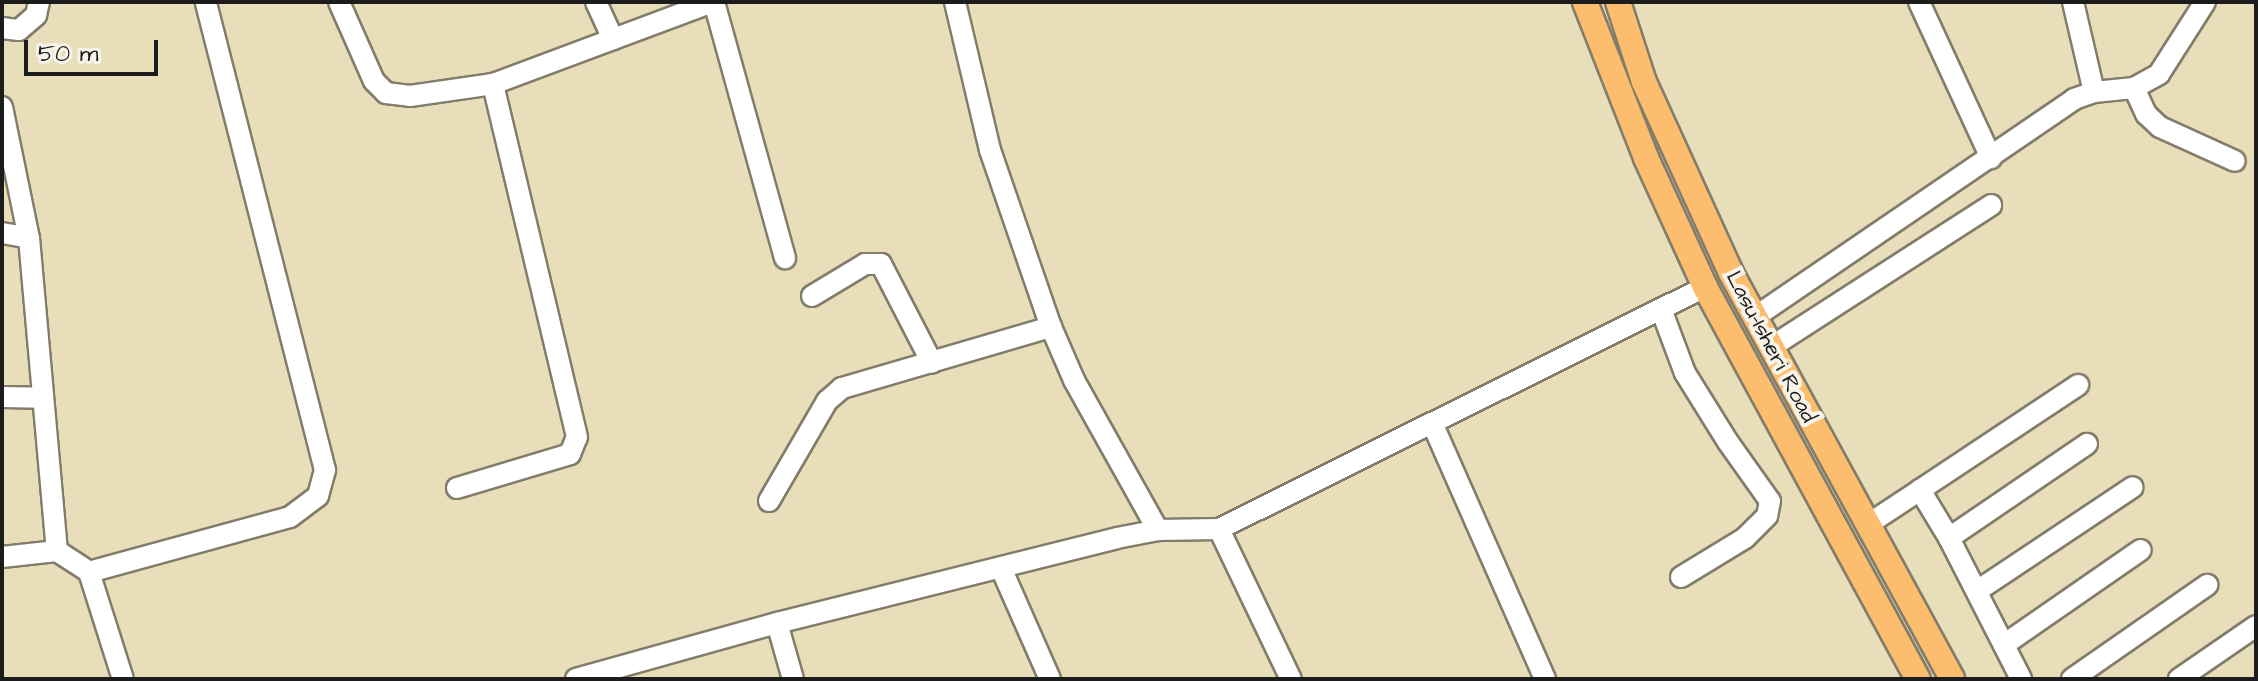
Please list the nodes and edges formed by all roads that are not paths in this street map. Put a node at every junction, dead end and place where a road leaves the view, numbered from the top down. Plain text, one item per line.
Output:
1 (39, 2) edge
2 (206, 2) edge
3 (339, 2) edge
4 (596, 2) edge
5 (713, 2) edge
6 (955, 2) edge
7 (1585, 2) edge
8 (1618, 2) edge
9 (1919, 2) edge
10 (2073, 2) edge
11 (2205, 2) edge
12 (2, 28) edge
13 (613, 39) junction
14 (493, 84) junction
15 (2134, 88) junction
16 (2094, 92) junction
17 (2, 107) edge
18 (1991, 158) junction
19 (2235, 161) dead end
20 (1991, 205) dead end
21 (2, 233) edge
22 (29, 238) junction
23 (785, 258) dead end
24 (1705, 287) junction
25 (812, 296) dead end
26 (1661, 309) junction
27 (1755, 317) junction
28 (1051, 327) junction
29 (1771, 347) junction
30 (932, 363) junction
31 (2078, 385) dead end
32 (2, 397) edge
33 (41, 398) junction
34 (1433, 425) junction
35 (2087, 444) dead end
36 (2133, 487) dead end
37 (457, 488) dead end
38 (1920, 490) junction
39 (769, 501) dead end
40 (1867, 525) junction
41 (1219, 529) junction
42 (1158, 530) junction
43 (1949, 538) junction
44 (2141, 550) dead end
45 (57, 551) junction
46 (2, 557) edge
47 (1001, 568) junction
48 (89, 572) junction
49 (1681, 577) dead end
50 (2207, 585) dead end
51 (1977, 591) junction
52 (777, 623) junction
53 (2256, 626) edge
54 (2005, 644) junction
55 (123, 679) edge
56 (576, 679) edge
57 (793, 679) edge
58 (1050, 679) edge
59 (1291, 679) edge
60 (1545, 679) edge
61 (1918, 679) edge
62 (1952, 679) edge
63 (2021, 679) edge
64 (2072, 679) edge
65 (2179, 679) edge

1 - 12 street
2 - 48 street
3 - 14 street
4 - 13 street
5 - 13 street
5 - 23 street
6 - 28 street
7 - 24 main road, Lasu-Isheri Road
8 - 27 main road, Lasu-Isheri Road
9 - 18 street
10 - 16 street
11 - 15 street
13 - 14 street
14 - 37 street
15 - 16 street
15 - 19 street
16 - 18 street
17 - 22 street
18 - 27 street
20 - 29 street
21 - 22 street
22 - 33 street
24 - 26 street
24 - 61 main road, Lasu-Isheri Road
25 - 30 street
26 - 34 street
26 - 49 street
27 - 29 main road, Lasu-Isheri Road
28 - 30 street
28 - 42 street
29 - 40 main road, Lasu-Isheri Road
30 - 39 street
31 - 38 street
32 - 33 street
33 - 45 street
34 - 41 street
34 - 60 street
35 - 43 street
36 - 51 street
38 - 40 street
38 - 43 street
40 - 62 main road, Lasu-Isheri Road
41 - 42 street
41 - 59 street
42 - 47 street
43 - 51 street
44 - 54 street
45 - 46 street
45 - 48 street
47 - 52 street
47 - 58 street
48 - 55 street
50 - 64 street
51 - 54 street
52 - 56 street
52 - 57 street
53 - 65 street
54 - 63 street

